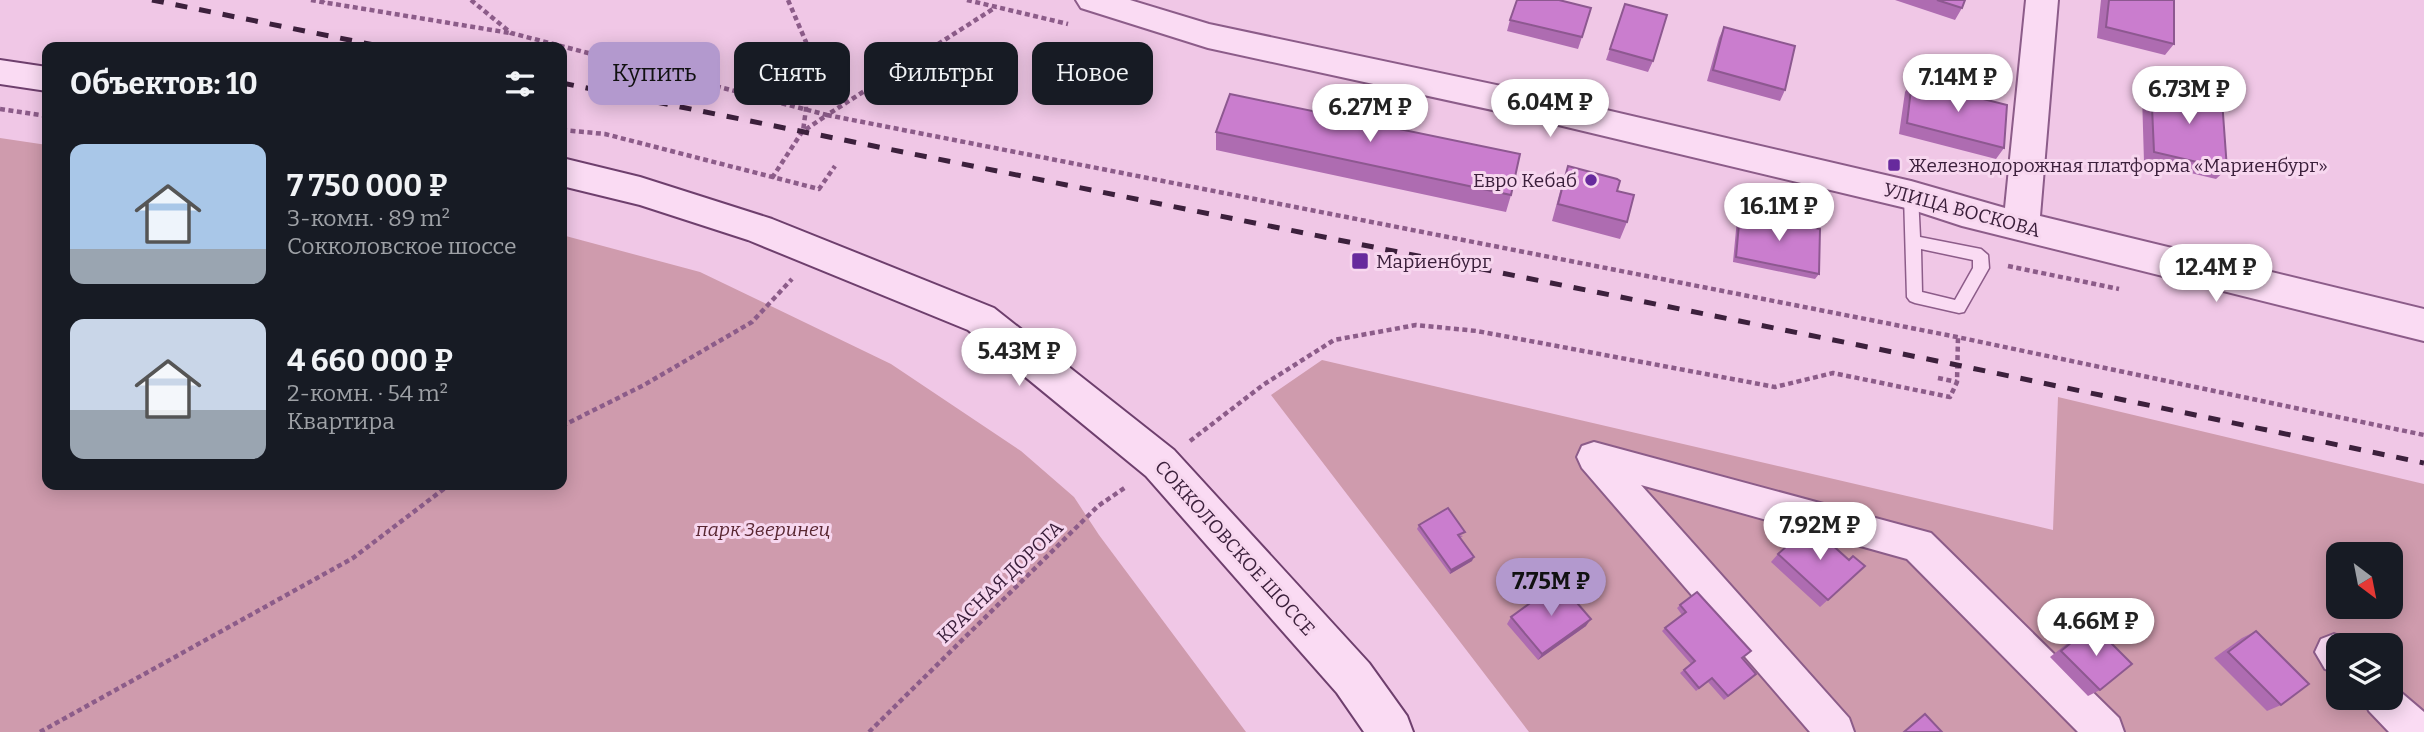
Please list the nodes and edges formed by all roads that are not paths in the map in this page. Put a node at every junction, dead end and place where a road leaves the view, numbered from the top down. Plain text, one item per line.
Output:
1 (1092, 0) edge
2 (2042, 0) edge
3 (0, 72) edge
4 (42, 78) edge
5 (567, 173) edge
6 (1911, 195) junction
7 (1913, 242) junction
8 (2014, 242) junction
9 (2424, 325) edge
10 (2394, 710) edge
11 (1391, 732) edge
12 (1835, 732) edge
13 (2105, 732) edge
14 (2417, 732) edge

1 - 6 street, УЛИЦА ВОСКОВА
2 - 8 street
3 - 4 street
5 - 11 street, СОККОЛОВСКОЕ ШОССЕ
6 - 7 lane
6 - 8 street, УЛИЦА ВОСКОВА
7 - 7 lane
8 - 9 street, УЛИЦА ВОСКОВА
10 - 14 street
12 - 13 street

